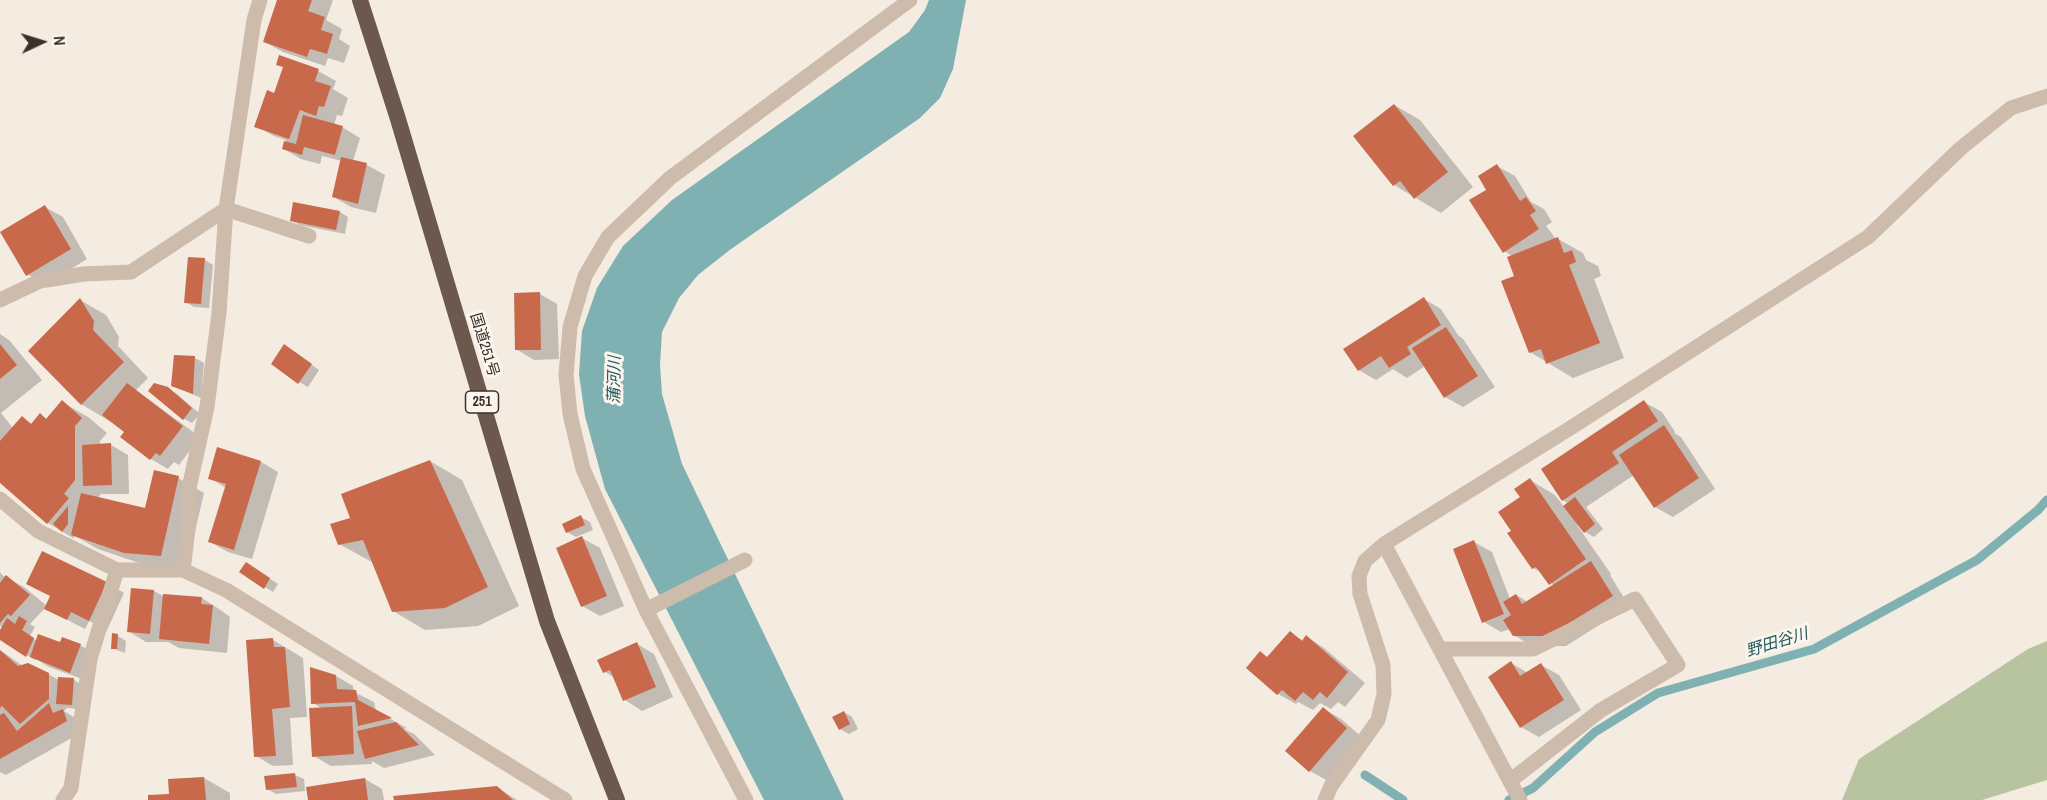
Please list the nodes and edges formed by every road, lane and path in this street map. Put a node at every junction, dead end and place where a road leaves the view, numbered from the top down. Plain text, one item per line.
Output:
1 (260, 0) edge
2 (360, 0) edge
3 (910, 0) edge
4 (2047, 96) edge
5 (226, 209) junction
6 (309, 236) dead end
7 (0, 300) edge
8 (0, 499) edge
9 (1384, 544) junction
10 (739, 563) dead end
11 (117, 570) junction
12 (183, 570) junction
13 (649, 609) junction
14 (1440, 649) junction
15 (1515, 790) edge
16 (63, 800) edge
17 (565, 800) edge
18 (616, 800) edge
19 (746, 800) edge
20 (1325, 800) edge

1 - 5 street
2 - 18 highway, 国道251号 / 251
3 - 13 street
4 - 9 street
5 - 6 street
5 - 7 street
5 - 12 street
8 - 11 street
9 - 14 street
9 - 20 street
10 - 13 street
11 - 12 street
11 - 16 street
12 - 17 street
13 - 19 street
14 - 15 street
14 - 15 street

